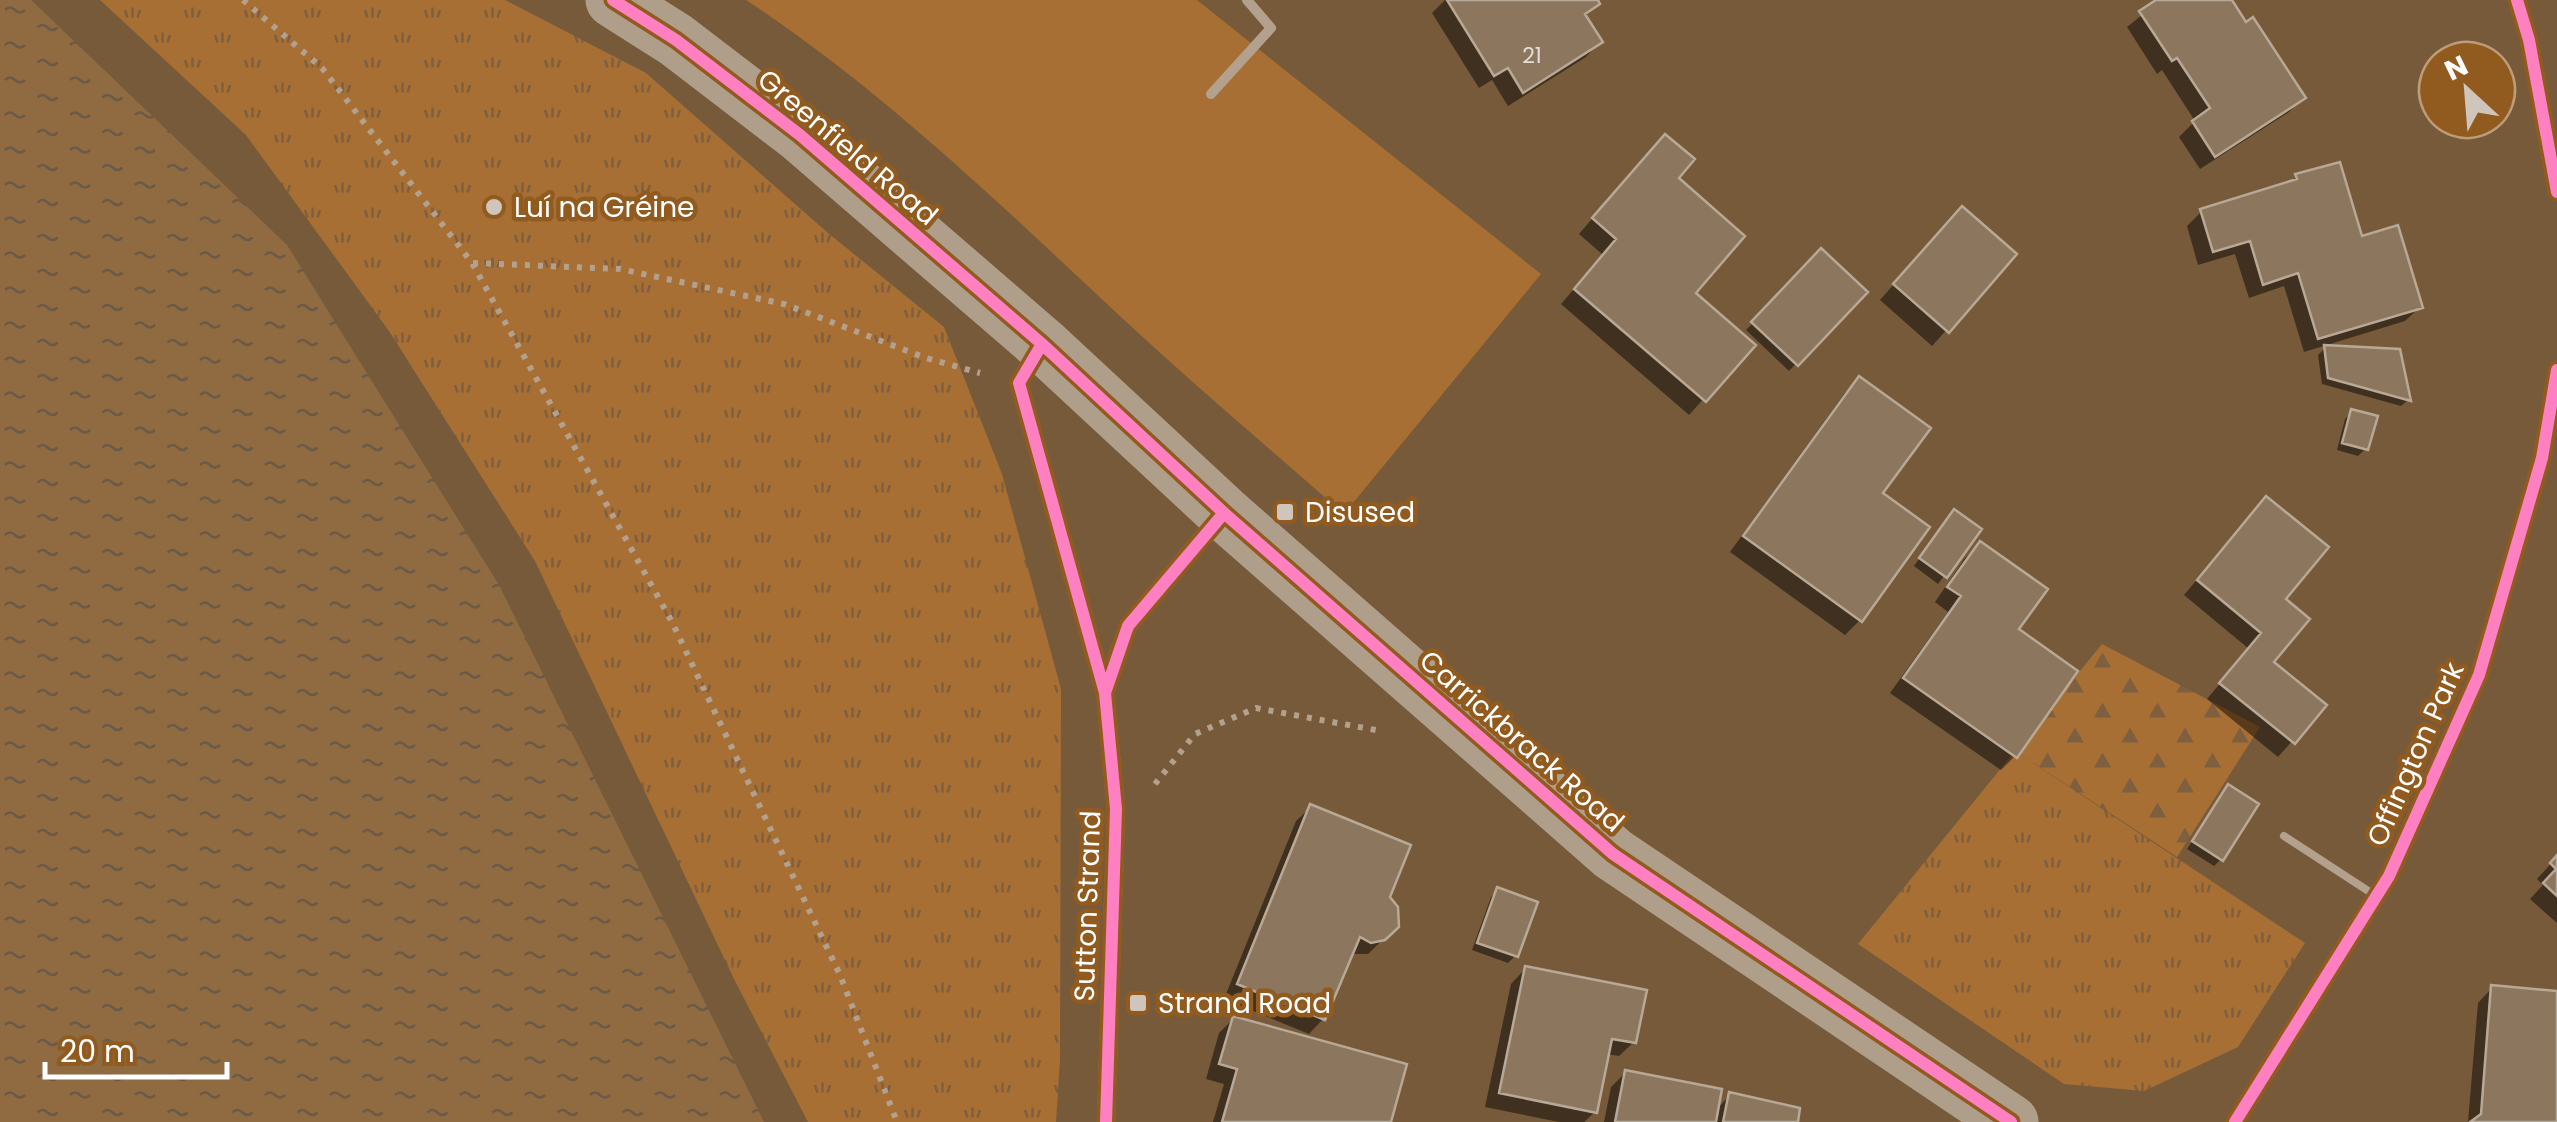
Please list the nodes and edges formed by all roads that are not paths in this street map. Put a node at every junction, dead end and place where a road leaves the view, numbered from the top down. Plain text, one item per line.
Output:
1 (613, 0) edge
2 (1247, 0) edge
3 (2517, 0) edge
4 (1211, 94) dead end
5 (2557, 192) edge
6 (1030, 364) junction
7 (2557, 370) edge
8 (1224, 512) junction
9 (1104, 693) junction
10 (2284, 836) dead end
11 (2376, 896) junction
12 (1106, 1122) edge
13 (2010, 1122) edge
14 (2236, 1122) edge

1 - 6 main road, Greenfield Road
2 - 4 street
3 - 5 street
6 - 8 main road, Carrickbrack Road
6 - 9 street, Sutton Strand
7 - 11 street, Offington Park
8 - 9 street, Sutton Strand
8 - 13 main road, Carrickbrack Road
9 - 12 street, Sutton Strand
10 - 11 lane
11 - 14 street, Offington Park

